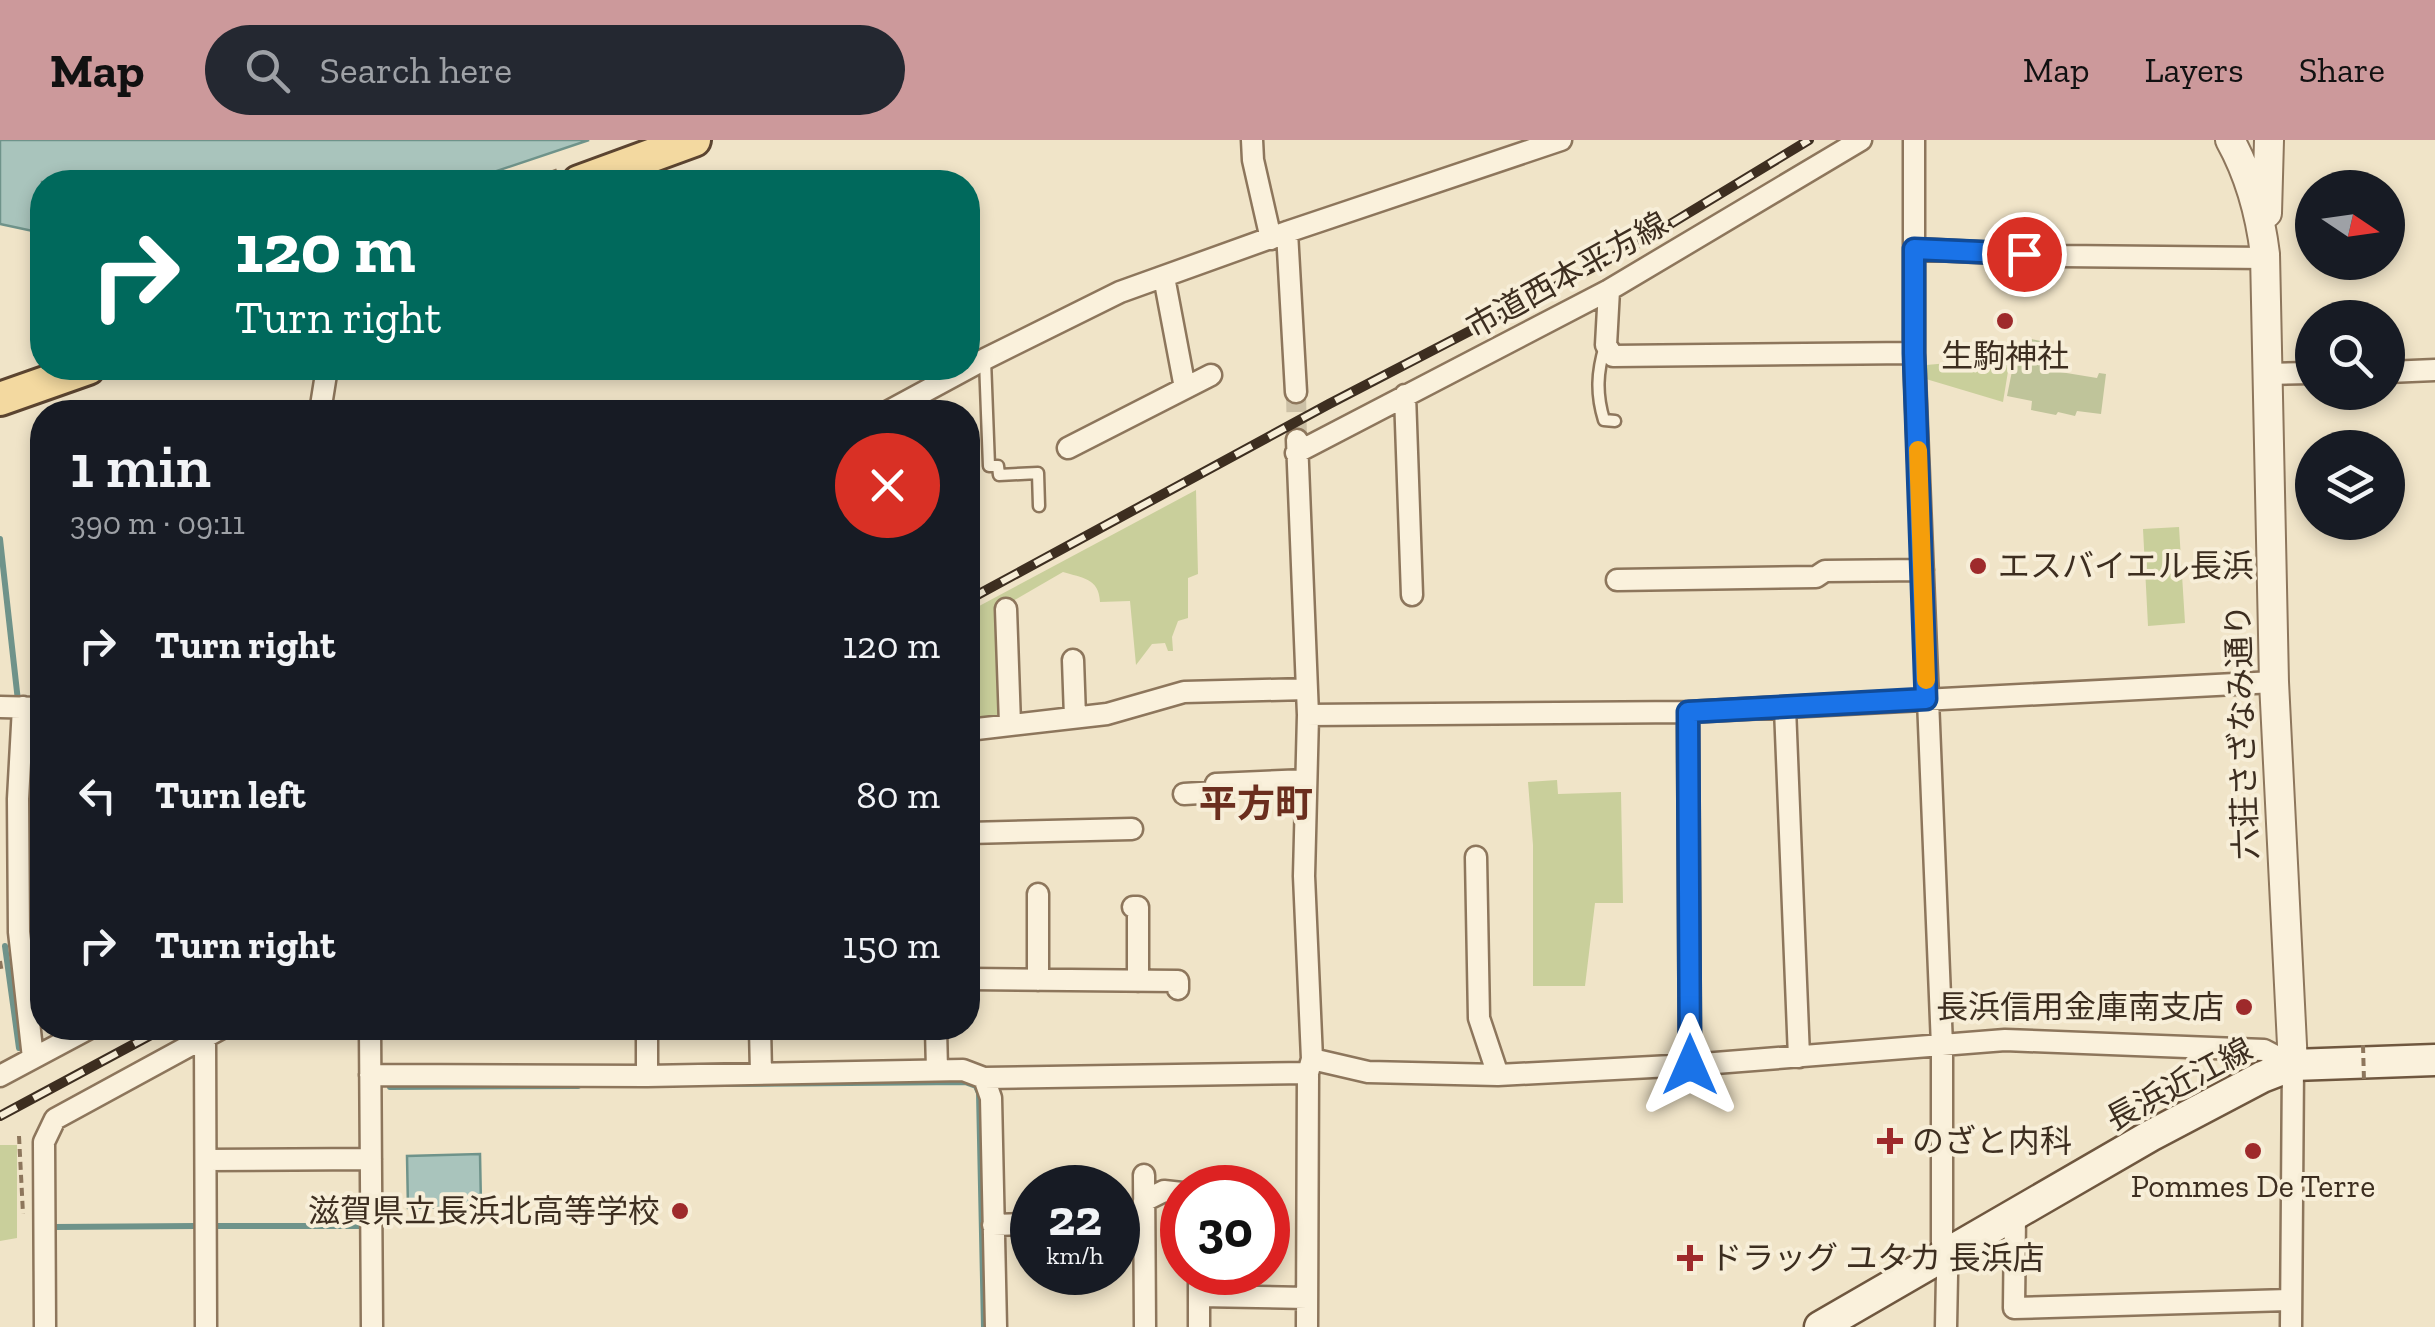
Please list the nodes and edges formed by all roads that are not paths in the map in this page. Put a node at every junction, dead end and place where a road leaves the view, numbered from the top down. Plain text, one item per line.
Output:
1 (694, 140) edge
2 (1252, 140) edge
3 (1561, 140) edge
4 (1860, 140) edge
5 (1914, 140) edge
6 (2230, 140) edge
7 (2269, 140) edge
8 (612, 170) edge
9 (1279, 236) junction
10 (1914, 249) junction
11 (2265, 256) junction
12 (1164, 276) junction
13 (1609, 290) junction
14 (1606, 345) junction
15 (1914, 353) junction
16 (985, 359) junction
17 (980, 362) edge
18 (2435, 370) edge
19 (2405, 371) edge
20 (2295, 373) edge
21 (2266, 374) junction
22 (1211, 376) dead end
23 (55, 380) edge
24 (946, 380) edge
25 (1185, 388) junction
26 (1296, 392) tunnel mouth
27 (1405, 395) junction
28 (0, 400) edge
29 (909, 400) edge
30 (1614, 421) dead end
31 (1068, 448) dead end
32 (1039, 506) dead end
33 (1923, 570) junction
34 (1617, 580) dead end
35 (1412, 595) dead end
36 (1006, 609) dead end
37 (1073, 660) dead end
38 (2274, 682) junction
39 (1306, 688) junction
40 (1926, 699) junction
41 (0, 707) edge
42 (30, 708) edge
43 (1785, 708) junction
44 (1688, 712) junction
45 (1308, 715) junction
46 (1074, 717) junction
47 (1010, 724) junction
48 (30, 726) edge
49 (980, 728) edge
50 (1306, 780) junction
51 (1184, 794) dead end
52 (1132, 829) dead end
53 (980, 834) edge
54 (1476, 858) dead end
55 (1038, 894) dead end
56 (1133, 907) dead end
57 (980, 980) edge
58 (1038, 980) junction
59 (1138, 981) junction
60 (1178, 988) dead end
61 (30, 1031) edge
62 (31, 1040) edge
63 (67, 1040) edge
64 (199, 1040) edge
65 (214, 1040) edge
66 (370, 1040) edge
67 (647, 1040) edge
68 (760, 1040) edge
69 (936, 1040) edge
70 (1942, 1046) junction
71 (1799, 1057) junction
72 (33, 1058) junction
73 (2435, 1060) edge
74 (1690, 1065) junction
75 (1310, 1066) junction
76 (2293, 1066) junction
77 (937, 1070) junction
78 (370, 1074) junction
79 (760, 1074) junction
80 (1498, 1075) junction
81 (0, 1076) edge
82 (647, 1076) junction
83 (984, 1078) junction
84 (206, 1160) junction
85 (371, 1160) junction
86 (1144, 1175) dead end
87 (1160, 1192) edge
88 (1144, 1201) junction
89 (2015, 1215) junction
90 (1140, 1223) edge
91 (1144, 1223) junction
92 (993, 1224) junction
93 (1010, 1224) edge
94 (1944, 1255) junction
95 (1199, 1296) joint
96 (1307, 1298) junction
97 (2290, 1300) junction
98 (45, 1327) edge
99 (206, 1327) edge
100 (372, 1327) edge
101 (996, 1327) edge
102 (1144, 1327) edge
103 (1199, 1327) edge
104 (1308, 1327) edge
105 (1820, 1327) edge
106 (1946, 1327) edge
107 (2291, 1327) edge

1 - 8 main road
2 - 9 street
3 - 9 street
4 - 13 street, 市道西本平方線
5 - 10 street
6 - 11 street, 六荘さざなみ通り
7 - 11 street
9 - 12 street
9 - 26 street
10 - 11 street
10 - 15 street
11 - 21 street, 六荘さざなみ通り
12 - 16 street
12 - 25 street
13 - 14 street
13 - 27 street, 市道西本平方線
14 - 15 street
14 - 30 lane
15 - 33 street
16 - 17 street
16 - 32 lane
18 - 19 street
20 - 21 street
21 - 38 street, 六荘さざなみ通り
22 - 25 street
23 - 28 main road
24 - 29 street
25 - 31 street
27 - 35 street
27 - 39 street, 市道西本平方線
33 - 34 street
33 - 40 street
36 - 47 street
37 - 46 street
38 - 40 street
38 - 76 street, 六荘さざなみ通り
39 - 45 street
39 - 46 street
40 - 43 street
40 - 70 street
41 - 42 street
43 - 44 street
43 - 71 street
44 - 45 street
44 - 74 street
45 - 50 street
46 - 47 street
47 - 49 street
48 - 61 street
50 - 51 street
50 - 75 street
52 - 53 street
54 - 80 street
55 - 58 street
56 - 59 street
57 - 58 street
58 - 59 street
59 - 60 street
62 - 72 street
63 - 72 street
64 - 98 street
65 - 84 street
66 - 78 street
67 - 82 street
68 - 79 street
69 - 77 street
70 - 71 street
70 - 76 street
70 - 94 street
71 - 74 street
72 - 81 street
73 - 76 main road, 長浜近江線
74 - 80 street
75 - 80 street
75 - 83 street
75 - 96 street
76 - 89 main road, 長浜近江線
76 - 97 street, 六荘さざなみ通り
77 - 79 street
77 - 83 street
78 - 82 street
78 - 85 street
79 - 82 street
83 - 92 street
84 - 85 street
84 - 99 street
85 - 100 street
86 - 88 street
87 - 88 street
88 - 91 street
89 - 94 main road, 長浜近江線
89 - 97 street
90 - 91 street
91 - 102 street
92 - 93 street
92 - 101 street
94 - 105 main road, 長浜近江線
94 - 106 street
95 - 96 street
95 - 103 street
96 - 104 street
97 - 107 street, 六荘さざなみ通り

